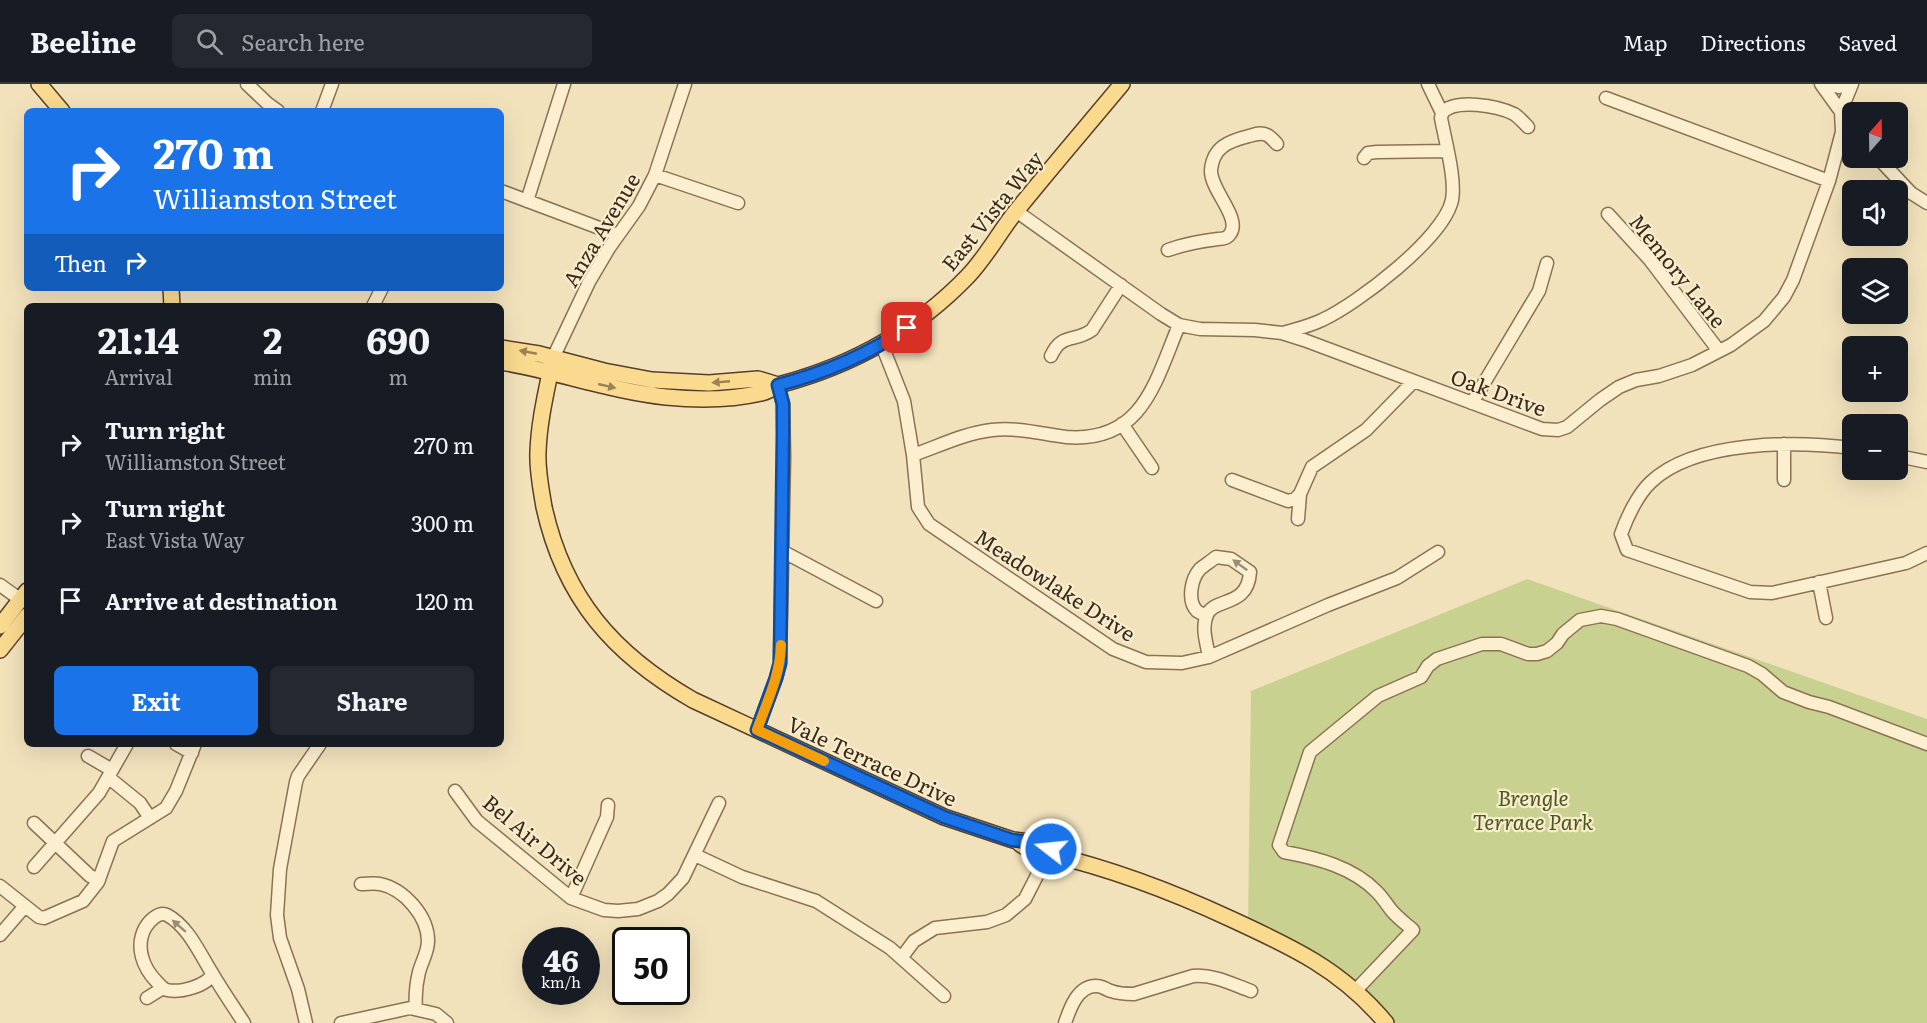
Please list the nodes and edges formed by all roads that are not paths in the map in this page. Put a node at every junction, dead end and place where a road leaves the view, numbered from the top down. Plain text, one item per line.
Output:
1 (39, 84) edge
2 (247, 84) edge
3 (332, 84) edge
4 (564, 84) edge
5 (685, 84) edge
6 (1122, 84) edge
7 (1428, 84) edge
8 (1821, 84) edge
9 (1830, 84) edge
10 (1850, 84) edge
11 (260, 97) junction
12 (1606, 98) dead end
13 (59, 108) edge
14 (256, 108) edge
15 (274, 108) edge
16 (323, 108) edge
17 (1841, 111) junction
18 (1442, 113) junction
19 (1528, 127) dead end
20 (1277, 144) dead end
21 (1447, 151) junction
22 (1364, 158) dead end
23 (1887, 168) edge
24 (655, 175) junction
25 (1829, 182) junction
26 (504, 192) edge
27 (527, 201) junction
28 (738, 202) dead end
29 (1927, 203) edge
30 (1016, 211) junction
31 (1608, 214) dead end
32 (618, 235) junction
33 (1168, 250) dead end
34 (1547, 263) dead end
35 (1121, 285) junction
36 (1179, 325) junction
37 (1282, 333) junction
38 (882, 345) junction
39 (1719, 351) junction
40 (504, 354) edge
41 (1051, 356) dead end
42 (552, 365) junction
43 (1414, 381) junction
44 (778, 385) junction
45 (1472, 403) junction
46 (1122, 424) junction
47 (1784, 444) junction
48 (1842, 447) edge
49 (913, 455) junction
50 (1908, 458) edge
51 (1927, 462) edge
52 (1152, 468) dead end
53 (1232, 480) dead end
54 (1784, 480) dead end
55 (1299, 494) junction
56 (1298, 519) dead end
57 (782, 551) junction
58 (1438, 552) dead end
59 (1927, 553) edge
60 (1819, 582) junction
61 (0, 585) edge
62 (24, 595) edge
63 (876, 601) dead end
64 (1206, 616) junction
65 (1826, 618) dead end
66 (24, 620) edge
67 (0, 626) edge
68 (0, 650) edge
69 (1209, 657) junction
70 (757, 730) junction
71 (1927, 744) edge
72 (125, 747) edge
73 (318, 747) edge
74 (194, 748) edge
75 (88, 756) dead end
76 (110, 773) junction
77 (455, 791) dead end
78 (719, 803) dead end
79 (608, 805) dead end
80 (150, 818) junction
81 (34, 823) dead end
82 (55, 843) junction
83 (1043, 852) junction
84 (695, 855) junction
85 (34, 867) dead end
86 (99, 880) junction
87 (361, 884) dead end
88 (0, 886) edge
89 (571, 898) junction
90 (25, 906) junction
91 (0, 934) edge
92 (902, 957) junction
93 (212, 974) junction
94 (163, 988) junction
95 (1356, 990) junction
96 (1251, 991) dead end
97 (944, 996) dead end
98 (147, 998) dead end
99 (416, 1009) junction
100 (244, 1023) edge
101 (306, 1023) edge
102 (341, 1023) edge
103 (447, 1023) edge
104 (1065, 1023) edge
105 (1386, 1023) edge

1 - 13 main road
2 - 11 street
3 - 16 street
4 - 27 street
5 - 24 street, Anza Avenue
6 - 30 main road, East Vista Way
7 - 18 street
8 - 17 street
9 - 10 street
10 - 17 street, Oak Drive
11 - 14 street
11 - 15 street
12 - 25 street
17 - 25 street, Oak Drive
18 - 19 street
18 - 21 street
20 - 33 street
21 - 22 street
21 - 37 street
23 - 29 street
24 - 28 street
24 - 32 street, Anza Avenue
25 - 39 street, Oak Drive
26 - 27 street
27 - 32 street
30 - 35 street, Oak Drive
30 - 38 main road, East Vista Way
31 - 39 street, Memory Lane
32 - 42 street, Anza Avenue
34 - 45 street
35 - 36 street, Oak Drive
35 - 41 street
36 - 37 street, Oak Drive
36 - 46 street
37 - 43 street, Oak Drive
38 - 44 main road, East Vista Way
38 - 49 street, Meadowlake Drive
39 - 45 street, Oak Drive
40 - 42 main road, East Vista Way
42 - 44 main road, East Vista Way
42 - 70 main road, Vale Terrace Drive
43 - 45 street, Oak Drive
43 - 55 street
44 - 57 street
46 - 49 street
46 - 52 street
47 - 48 street
47 - 54 street
47 - 60 street
49 - 69 street, Meadowlake Drive
50 - 51 street
53 - 55 street
55 - 56 street
57 - 63 street
57 - 70 street
58 - 69 street, Meadowlake Drive
59 - 60 street
60 - 65 street
61 - 62 street
62 - 67 main road
64 -> 64 street
64 - 69 street
66 - 68 main road
70 - 83 main road, Vale Terrace Drive
71 - 95 street
72 - 76 street
73 - 101 street
74 - 80 street
75 - 76 street
76 - 80 street
76 - 82 street
77 - 89 street, Bel Air Drive
78 - 84 street, Bel Air Drive
79 - 89 street
80 - 86 street
81 - 82 street
82 - 85 street
82 - 86 street
83 - 92 street
83 - 95 main road, Vale Terrace Drive
84 - 89 street, Bel Air Drive
84 - 92 street
86 - 90 street
87 - 99 street
88 - 90 street
90 - 91 street
92 - 97 street
93 - 94 street
93 -> 94 street
93 - 100 street
94 - 98 street
95 - 105 main road, Vale Terrace Drive
96 - 104 street
99 - 102 street
99 - 103 street

